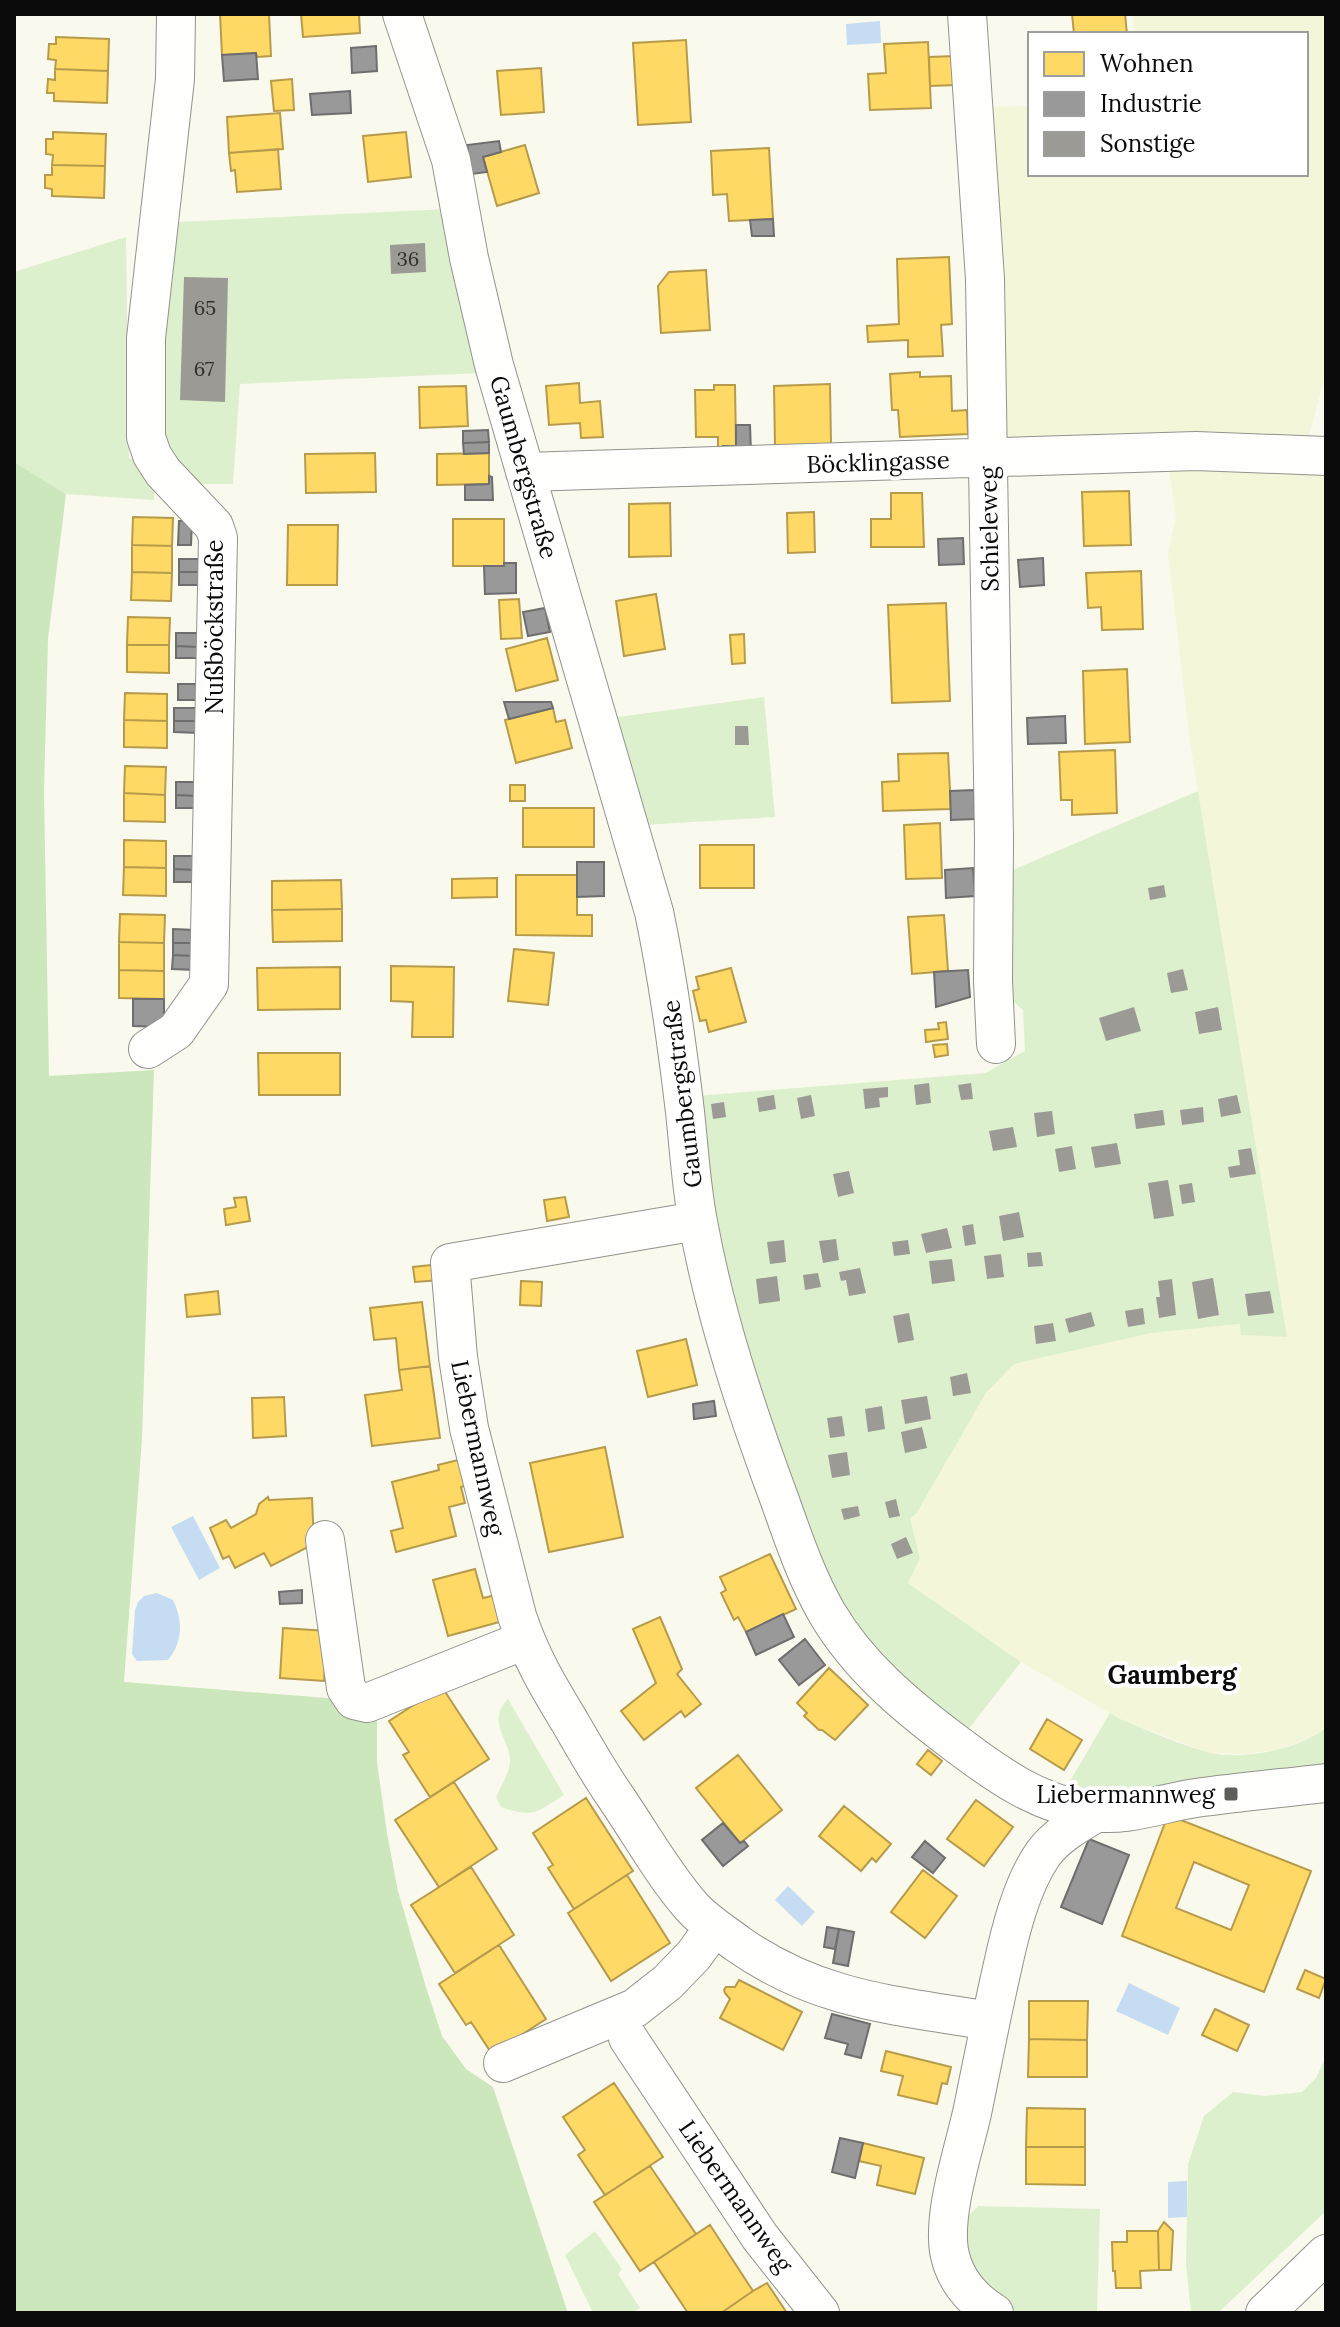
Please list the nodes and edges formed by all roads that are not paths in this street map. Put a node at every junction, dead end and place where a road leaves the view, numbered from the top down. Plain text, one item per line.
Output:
1 (176, 14) edge
2 (402, 14) edge
3 (967, 14) edge
4 (1326, 456) edge
5 (988, 458) junction
6 (525, 472) junction
7 (996, 1044) dead end
8 (148, 1049) dead end
9 (697, 1221) junction
10 (325, 1540) dead end
11 (525, 1640) junction
12 (1326, 1783) edge
13 (1026, 1791) junction
14 (1096, 1813) junction
15 (1043, 1854) junction
16 (714, 1927) junction
17 (989, 2021) junction
18 (628, 2038) dead end
19 (503, 2063) dead end
20 (1326, 2254) edge
21 (984, 2310) edge
22 (820, 2313) edge
23 (1265, 2313) edge

1 - 8 street, Nußböckstraße
2 - 6 street, Gaumbergstraße
3 - 5 street, Schieleweg
4 - 5 street, Böcklingasse
5 - 6 street, Böcklingasse
5 - 7 street, Schieleweg
6 - 9 street, Gaumbergstraße
9 - 11 street, Liebermannweg
9 - 13 street, Gaumbergstraße
10 - 11 street
11 - 16 street, Liebermannweg
12 - 14 street, Gaumbergstraße
13 - 14 street, Gaumbergstraße
13 - 15 street
14 - 15 street
15 - 17 street
16 - 17 street, Liebermannweg
16 - 19 street
17 - 21 street
18 - 22 street, Liebermannweg
20 - 23 street

